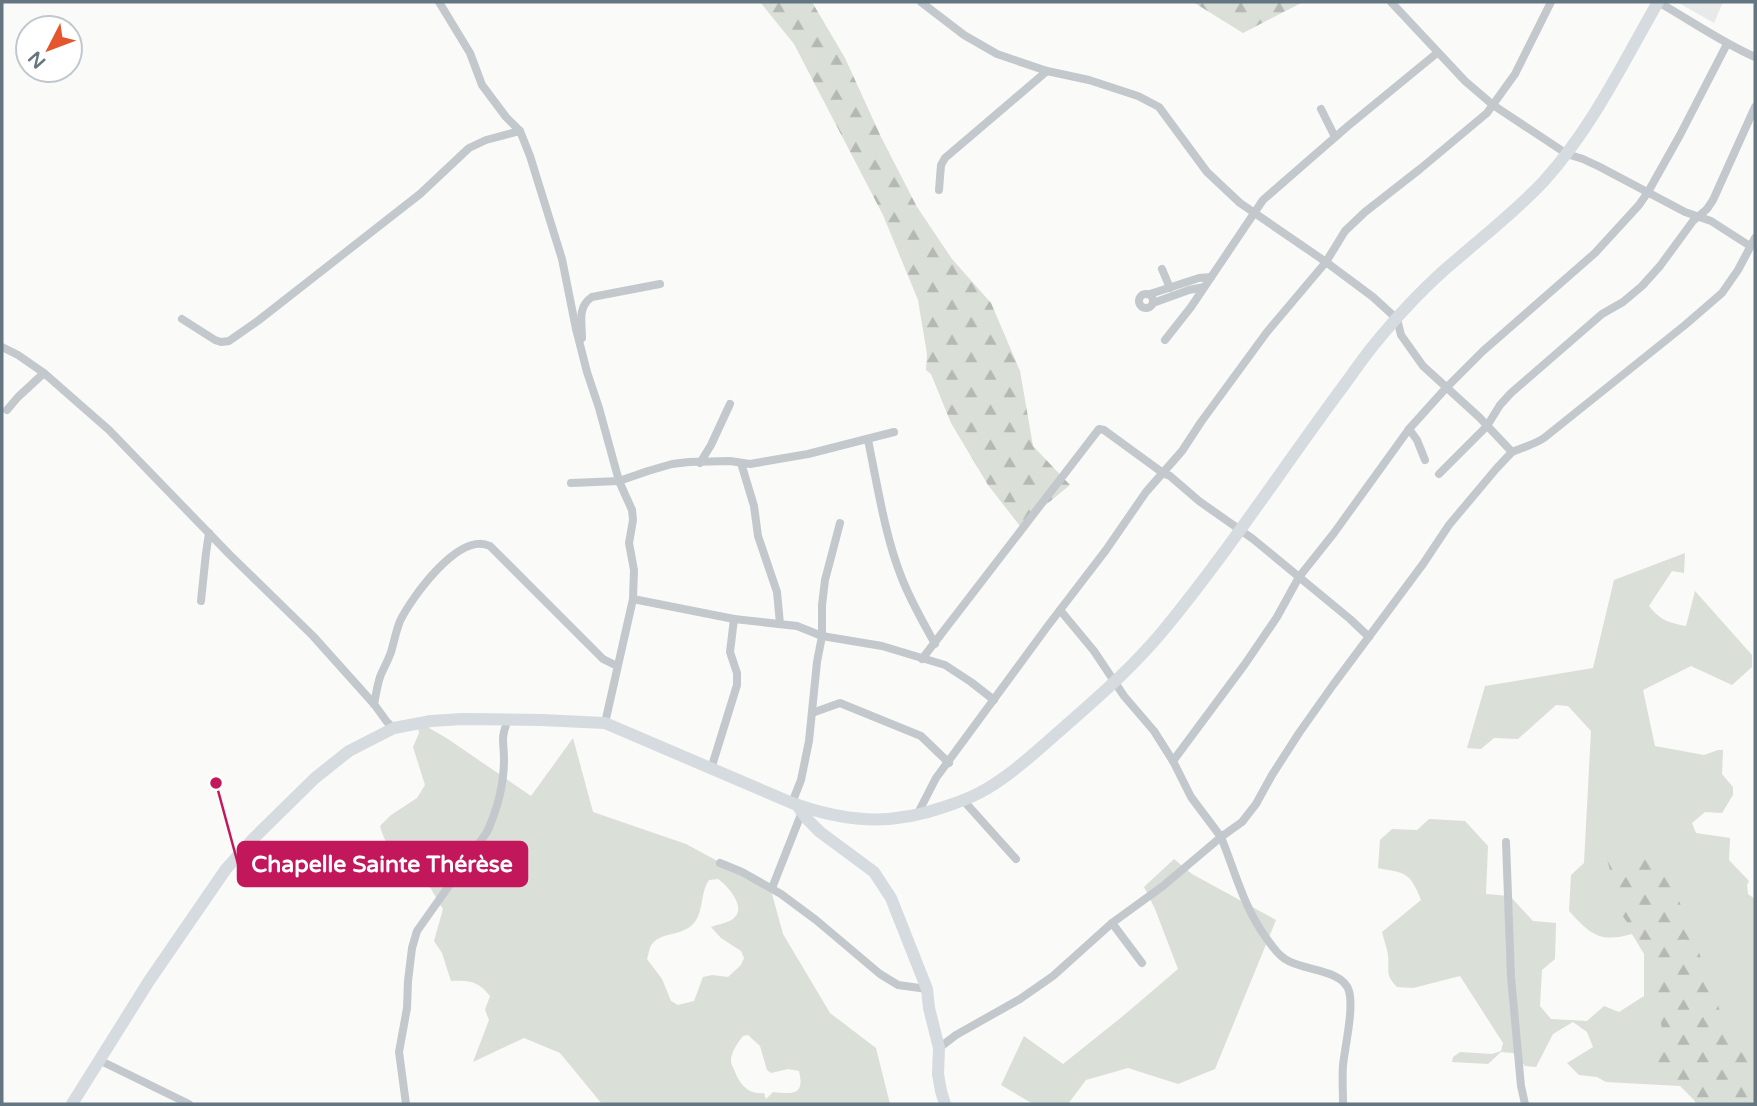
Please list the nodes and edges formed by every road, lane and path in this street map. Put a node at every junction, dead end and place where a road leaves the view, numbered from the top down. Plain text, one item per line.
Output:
1 (439, 2) edge
2 (921, 2) edge
3 (1391, 2) edge
4 (1551, 2) edge
5 (1658, 2) edge
6 (1727, 44) junction
7 (1437, 52) junction
8 (1755, 57) edge
9 (1047, 71) junction
10 (1493, 105) junction
11 (1755, 107) edge
12 (1321, 109) dead end
13 (520, 131) junction
14 (1335, 137) junction
15 (1567, 154) junction
16 (939, 190) dead end
17 (1648, 192) junction
18 (1254, 212) junction
19 (1698, 215) junction
20 (1755, 238) edge
21 (1750, 246) junction
22 (1326, 262) junction
23 (1162, 269) dead end
24 (1210, 277) junction
25 (660, 284) dead end
26 (1204, 287) junction
27 (1170, 288) junction
28 (1397, 318) junction
29 (181, 319) dead end
30 (1165, 340) dead end
31 (2, 347) edge
32 (582, 355) junction
33 (44, 373) junction
34 (1446, 388) junction
35 (730, 404) dead end
36 (7, 410) dead end
37 (1488, 426) junction
38 (1409, 429) junction
39 (894, 432) dead end
40 (868, 440) junction
41 (1512, 452) junction
42 (1425, 460) dead end
43 (700, 463) junction
44 (740, 463) junction
45 (1163, 472) junction
46 (1439, 474) dead end
47 (619, 481) junction
48 (571, 483) dead end
49 (840, 523) dead end
50 (1241, 530) junction
51 (209, 533) junction
52 (1299, 577) junction
53 (633, 600) junction
54 (201, 601) dead end
55 (1060, 610) junction
56 (734, 619) junction
57 (780, 624) junction
58 (822, 636) junction
59 (1369, 637) junction
60 (935, 644) junction
61 (922, 659) junction
62 (617, 666) junction
63 (1114, 682) junction
64 (994, 700) junction
65 (374, 704) junction
66 (812, 713) junction
67 (508, 720) junction
68 (604, 723) junction
69 (394, 728) junction
70 (1173, 761) junction
71 (949, 763) junction
72 (711, 769) junction
73 (963, 800) junction
74 (797, 807) junction
75 (917, 815) junction
76 (1221, 837) junction
77 (1506, 842) dead end
78 (1016, 859) dead end
79 (720, 863) dead end
80 (772, 888) junction
81 (1112, 923) junction
82 (1143, 963) dead end
83 (927, 989) junction
84 (939, 1048) junction
85 (99, 1060) junction
86 (1343, 1103) edge
87 (72, 1104) edge
88 (189, 1104) edge
89 (406, 1104) edge
90 (945, 1104) edge
91 (1525, 1104) edge

1 - 13 street
2 - 9 street
3 - 7 street
4 - 10 street
5 - 6 street
5 - 15 main road
6 - 8 street
6 - 17 street
7 - 10 street
7 - 14 street
9 - 16 street
9 - 18 street
10 - 15 street
10 - 22 street
11 - 19 street
12 - 14 street
13 - 29 street
13 - 32 street
14 - 18 street
15 - 17 street
15 - 28 main road
17 - 19 street
17 - 34 street
18 - 22 street
18 - 24 street
19 - 21 street
19 - 37 street
20 - 21 street
21 - 41 street
22 - 28 street
22 - 45 street
23 - 27 street
24 - 26 street
24 - 27 street
25 - 32 street
26 - 27 street
26 - 30 street
28 - 34 street
28 - 50 main road
31 - 33 street
32 - 47 street
33 - 36 street
33 - 51 street
34 - 37 street
34 - 38 street
35 - 43 street
37 - 41 street
37 - 46 street
38 - 42 street
38 - 52 street
39 - 40 street
40 - 44 street
40 - 60 street
41 - 59 street
43 - 44 street
43 - 47 street
44 - 57 street
45 - 50 street
45 - 55 street
45 - 60 street
47 - 48 street
47 - 53 street
49 - 58 street
50 - 52 street
50 - 63 main road
51 - 54 street
51 - 65 street
52 - 59 street
52 - 70 street
53 - 56 street
53 - 62 street
55 - 63 street
55 - 64 street
56 - 57 street
56 - 72 street
57 - 58 street
58 - 61 street
58 - 66 street
59 - 76 street
60 - 61 street
61 - 64 street
62 - 65 street
62 - 68 street
63 - 70 street
63 - 73 main road
64 - 71 street
65 - 69 street
66 - 71 street
66 - 74 street
67 - 68 main road
67 - 69 main road
67 - 89 street
68 - 72 main road
69 - 85 main road
70 - 76 street
71 - 75 street
72 - 74 main road
73 - 75 main road
73 - 78 street
74 - 75 main road
74 - 80 street
74 - 83 main road
76 - 81 street
76 - 86 street
77 - 91 street
79 - 80 street
80 - 83 street
81 - 82 street
81 - 84 street
83 - 84 main road
84 - 90 main road
85 - 87 main road
85 - 88 street

